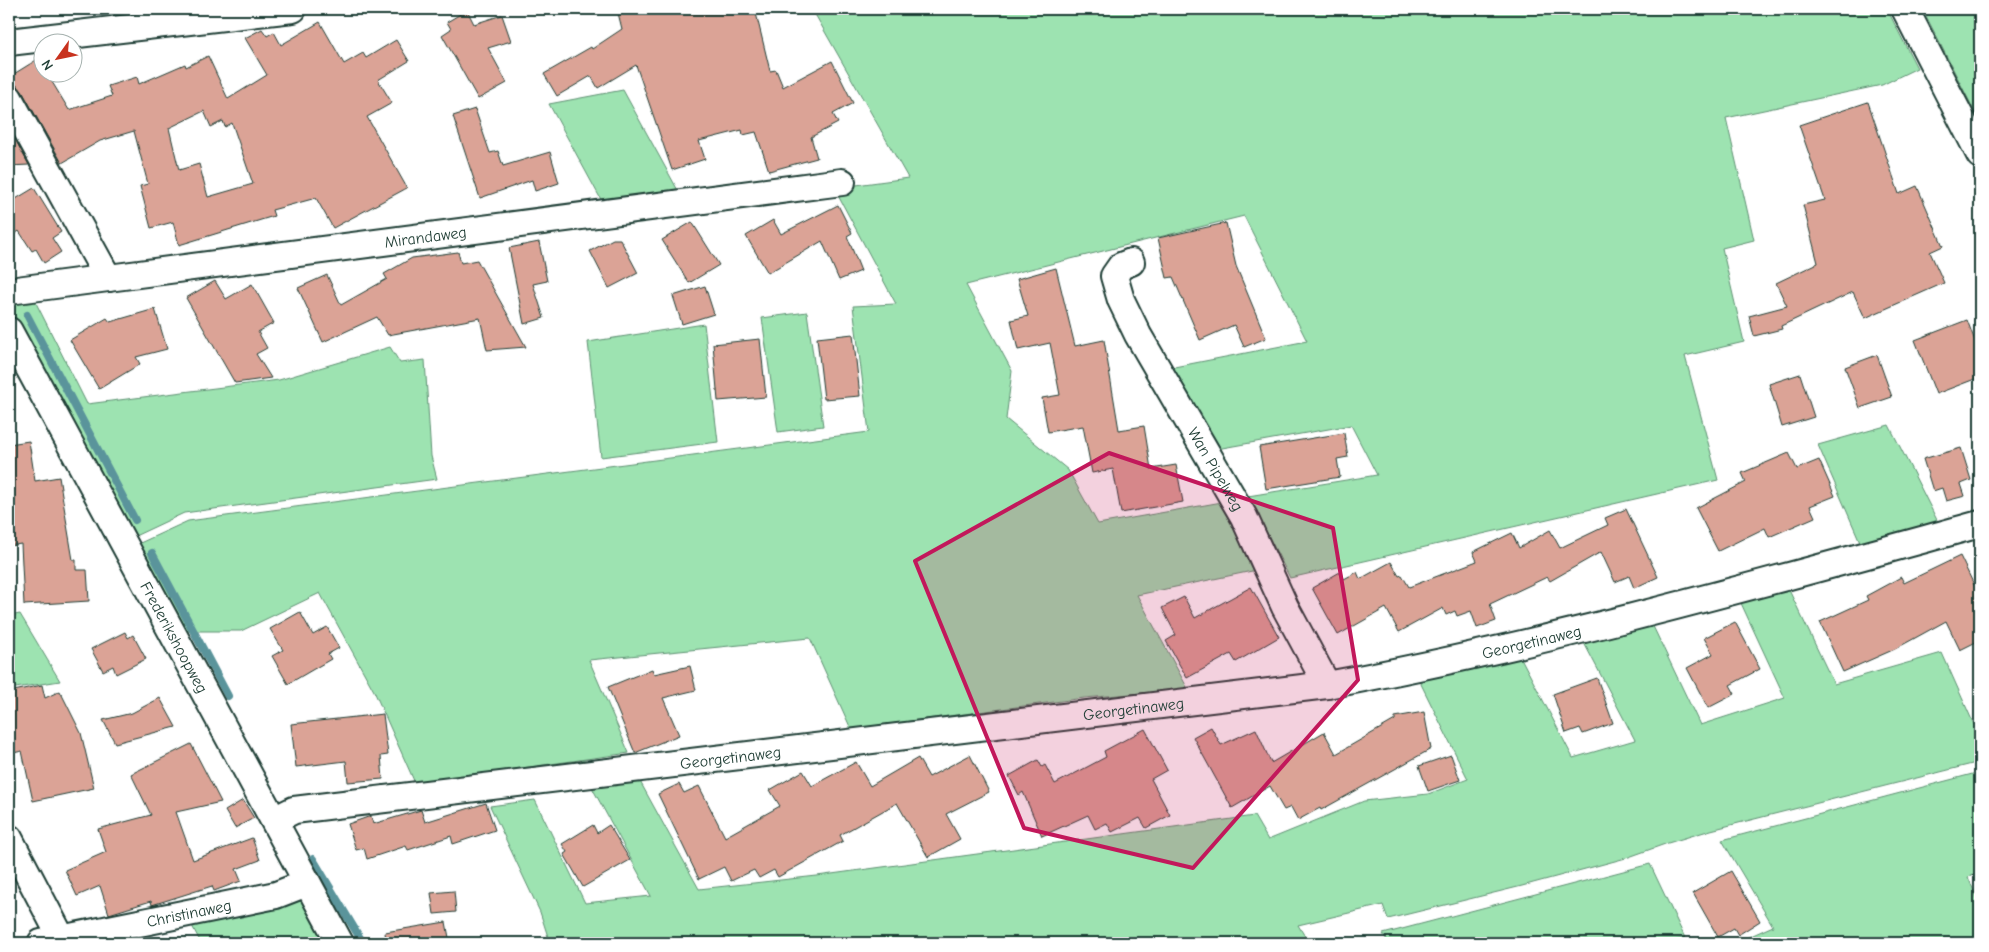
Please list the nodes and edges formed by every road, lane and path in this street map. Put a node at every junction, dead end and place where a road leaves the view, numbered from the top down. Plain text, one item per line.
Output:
1 (293, 9) edge
2 (1905, 9) edge
3 (9, 42) edge
4 (9, 98) edge
5 (1980, 154) edge
6 (842, 182) dead end
7 (1131, 262) dead end
8 (108, 278) junction
9 (9, 291) edge
10 (9, 331) edge
11 (1980, 524) edge
12 (1327, 684) junction
13 (274, 820) junction
14 (9, 838) edge
15 (307, 883) junction
16 (56, 942) edge
17 (340, 943) edge

1 - 3 street
2 - 5 street
4 - 8 street
6 - 8 street, Mirandaweg
7 - 12 street, Wan Pipelweg
8 - 9 street, Mirandaweg
10 - 13 street, Frederikshoopweg
11 - 12 street, Georgetinaweg
12 - 13 street, Georgetinaweg
13 - 15 street, Frederikshoopweg
14 - 16 street
15 - 16 street, Christinaweg
15 - 17 street, Frederikshoopweg

